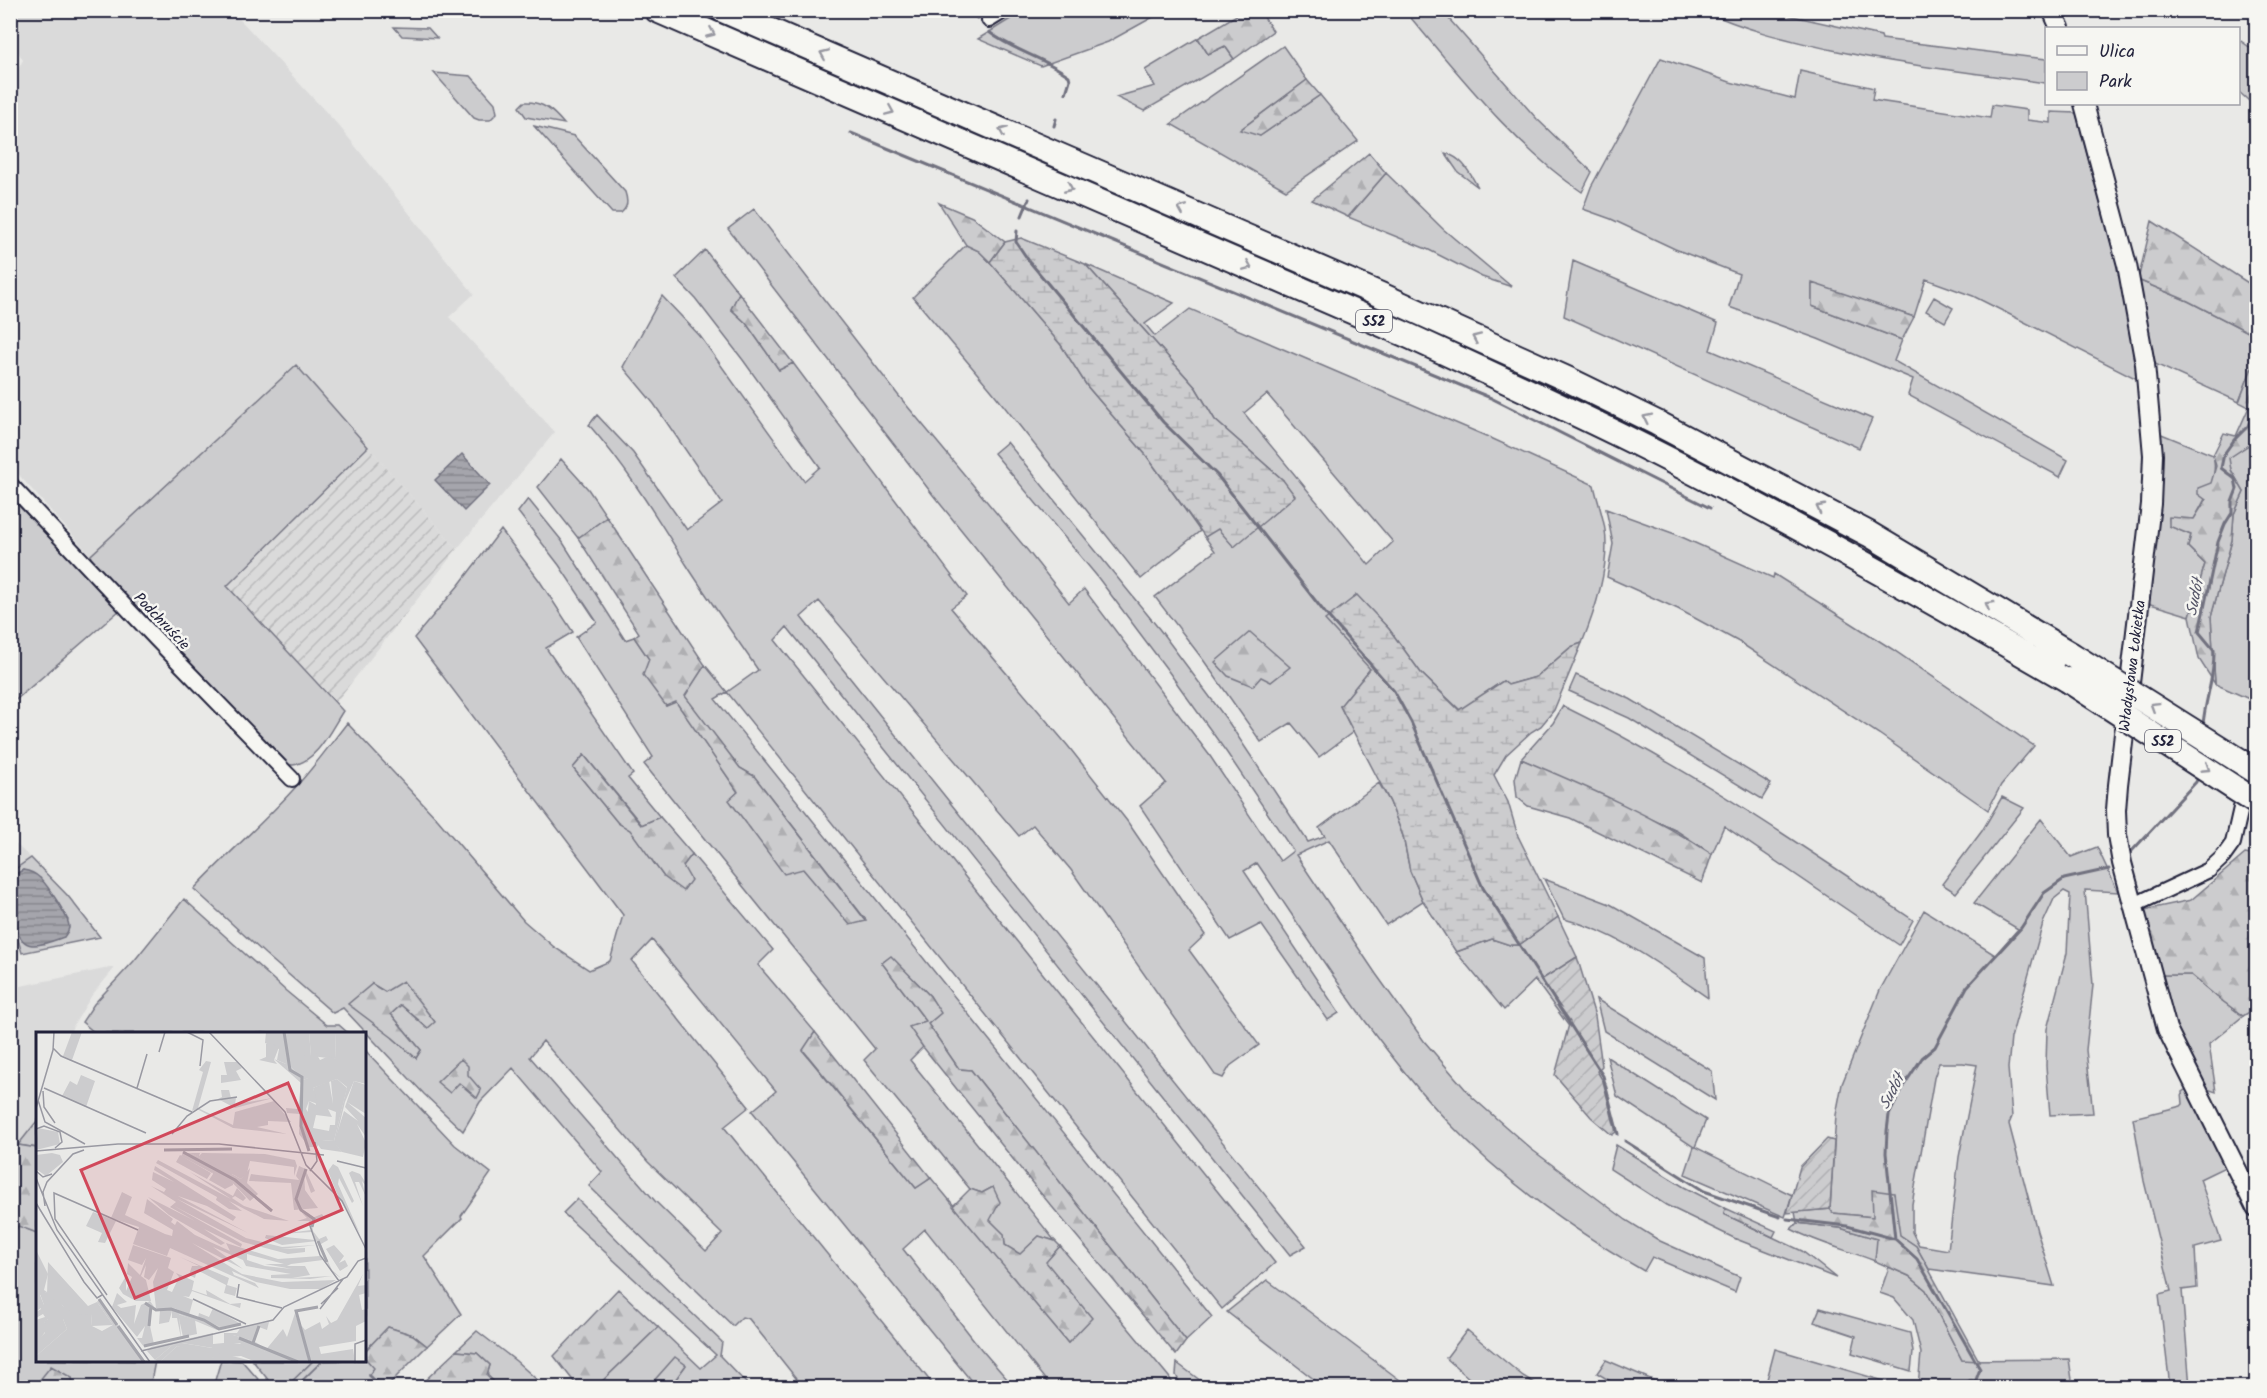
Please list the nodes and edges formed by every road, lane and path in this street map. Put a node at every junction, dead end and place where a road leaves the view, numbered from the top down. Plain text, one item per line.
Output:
1 (657, 10) edge
2 (723, 10) edge
3 (1005, 10) edge
4 (2052, 10) edge
5 (989, 20) dead end
6 (2060, 27) edge
7 (2084, 105) edge
8 (10, 484) edge
9 (2256, 759) edge
10 (2256, 771) edge
11 (292, 779) dead end
12 (2256, 802) edge
13 (2132, 906) junction
14 (2256, 1208) edge

1 -> 12 highway, S52, bridge
10 -> 2 highway, S52, bridge
3 - 5 street
4 - 6 street
7 - 13 street, Władysława Łokietka
8 - 11 street, Podchruście
9 - 13 street
13 - 14 street, Władysława Łokietka

